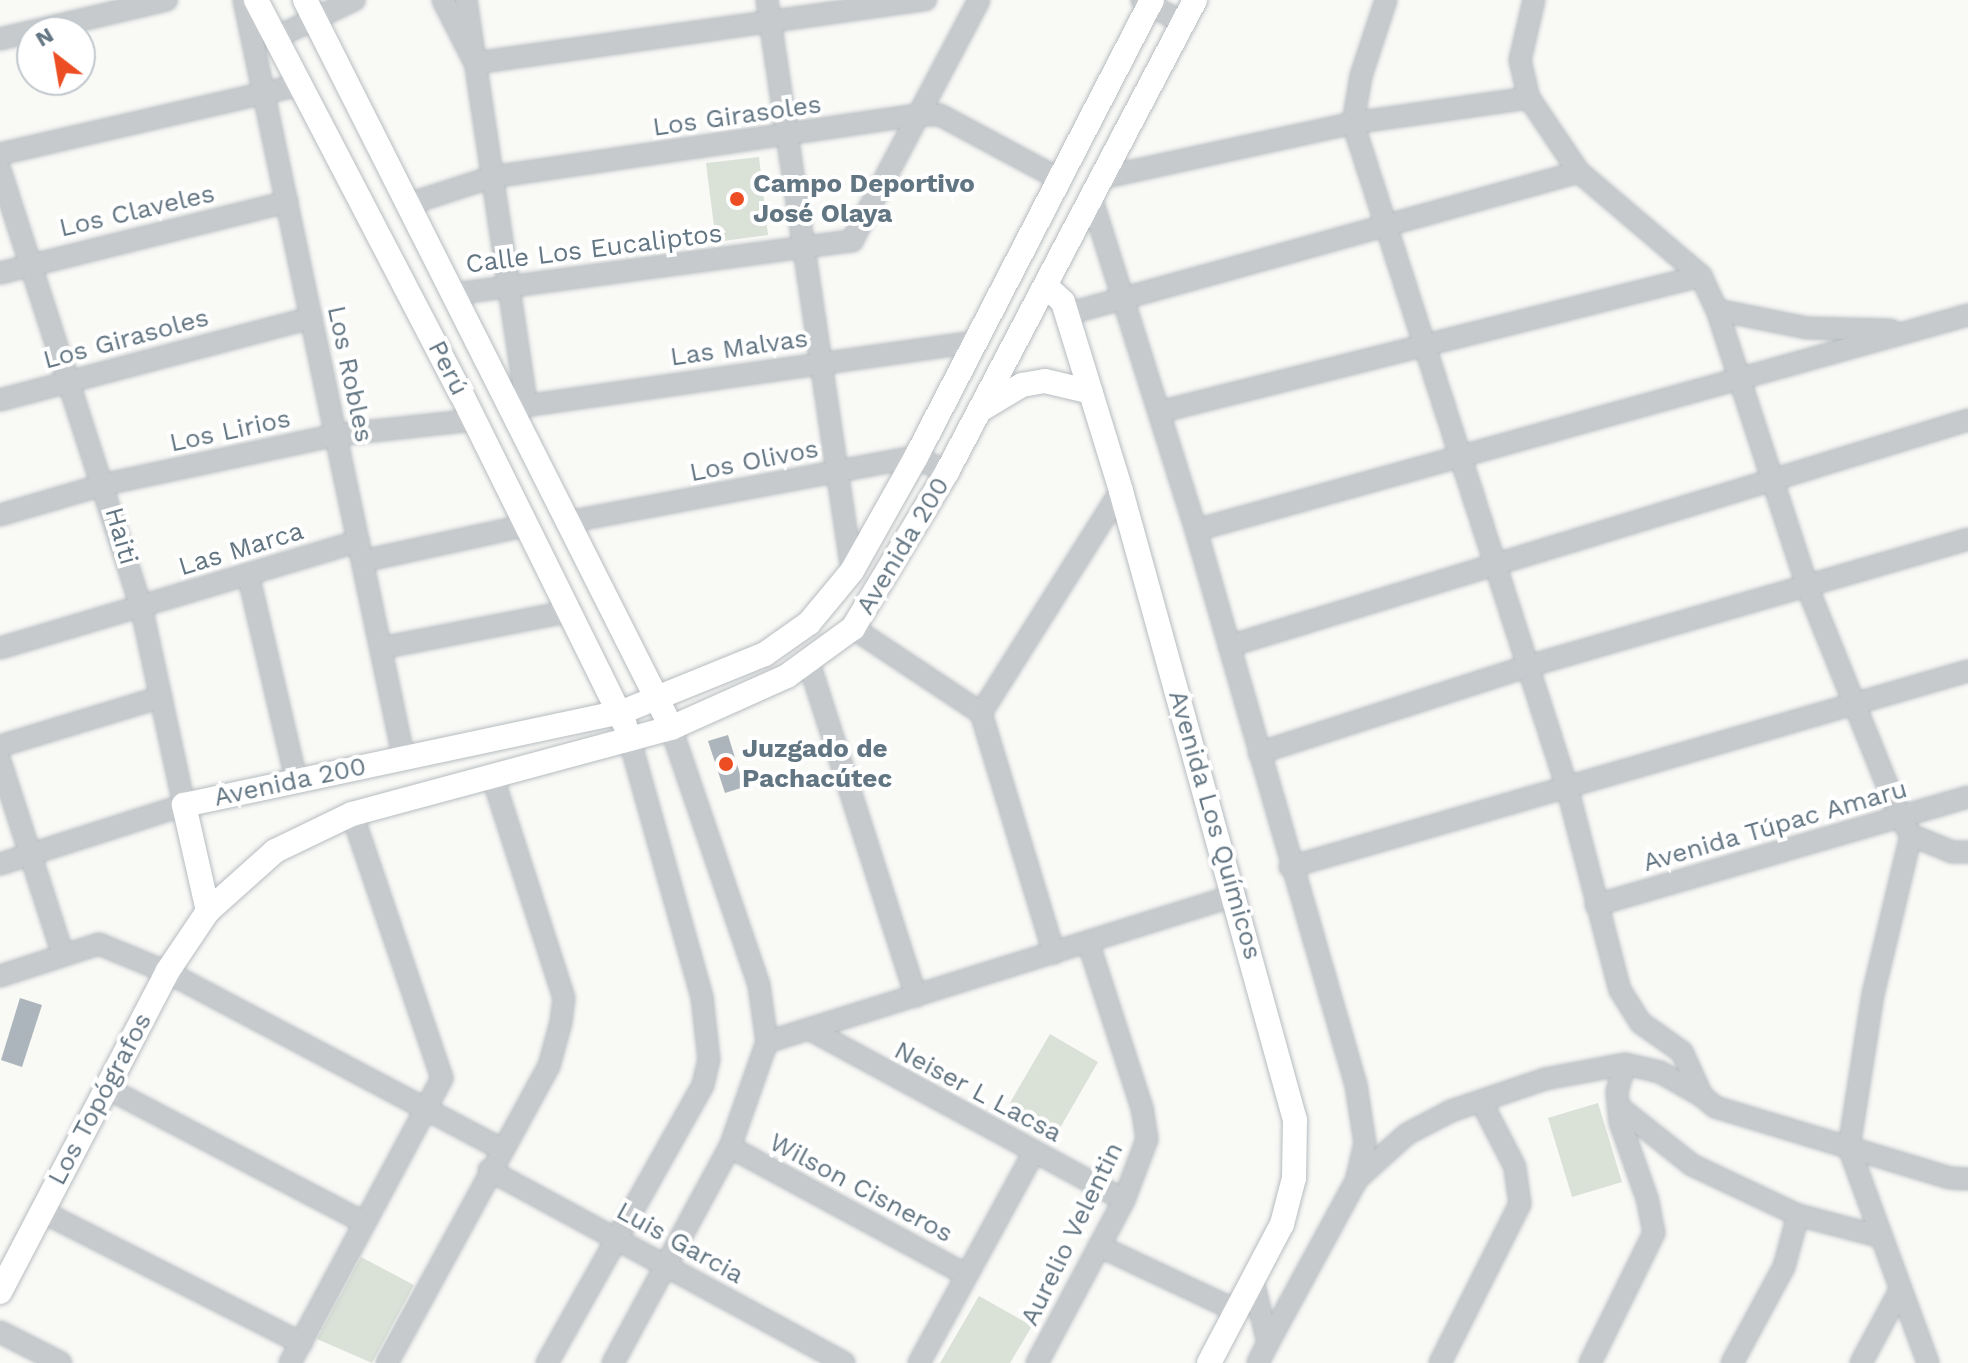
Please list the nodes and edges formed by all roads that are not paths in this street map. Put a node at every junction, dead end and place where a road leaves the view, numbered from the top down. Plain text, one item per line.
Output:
1 (166, 0) edge
2 (244, 0) edge
3 (256, 0) edge
4 (354, 0) edge
5 (443, 0) edge
6 (466, 0) edge
7 (767, 0) edge
8 (926, 0) edge
9 (979, 0) edge
10 (1195, 0) edge
11 (1386, 0) edge
12 (1534, 0) edge
13 (1148, 1) edge
14 (310, 10) edge
15 (1183, 23) junction
16 (770, 24) junction
17 (275, 38) junction
18 (0, 39) edge
19 (475, 63) junction
20 (300, 85) junction
21 (264, 95) junction
22 (1529, 98) junction
23 (918, 115) junction
24 (1353, 123) junction
25 (787, 136) junction
26 (0, 154) edge
27 (390, 168) junction
28 (0, 170) edge
29 (1579, 172) junction
30 (492, 177) junction
31 (1061, 180) junction
32 (354, 188) junction
33 (1096, 188) junction
34 (287, 202) junction
35 (409, 204) junction
36 (1386, 225) junction
37 (803, 248) junction
38 (30, 263) junction
39 (0, 273) edge
40 (1701, 276) junction
41 (509, 286) junction
42 (1046, 286) junction
43 (453, 294) junction
44 (1123, 298) junction
45 (1717, 310) junction
46 (1067, 314) junction
47 (1968, 315) edge
48 (311, 318) junction
49 (1916, 330) junction
50 (975, 342) junction
51 (1421, 345) junction
52 (820, 363) junction
53 (70, 379) junction
54 (1738, 379) junction
55 (1091, 392) junction
56 (0, 400) edge
57 (518, 407) junction
58 (1159, 412) junction
59 (977, 413) junction
60 (475, 420) junction
61 (1968, 420) edge
62 (336, 435) junction
63 (916, 457) junction
64 (1458, 457) junction
65 (836, 472) junction
66 (947, 472) junction
67 (1769, 481) junction
68 (106, 484) junction
69 (1121, 491) junction
70 (0, 515) edge
71 (567, 522) junction
72 (528, 525) junction
73 (1196, 530) junction
74 (1968, 539) edge
75 (360, 551) junction
76 (1494, 565) junction
77 (852, 571) junction
78 (248, 574) junction
79 (1808, 589) junction
80 (141, 606) junction
81 (571, 611) junction
82 (853, 628) junction
83 (1229, 646) junction
84 (0, 648) edge
85 (381, 648) junction
86 (809, 663) junction
87 (1525, 667) junction
88 (1968, 671) edge
89 (161, 697) junction
90 (659, 700) junction
91 (1856, 703) junction
92 (622, 712) junction
93 (981, 713) junction
94 (671, 728) junction
95 (630, 741) junction
96 (0, 746) edge
97 (1259, 753) junction
98 (404, 759) junction
99 (0, 761) edge
100 (492, 775) junction
101 (296, 779) junction
102 (1567, 787) junction
103 (1968, 797) edge
104 (184, 805) junction
105 (352, 814) junction
106 (1906, 826) junction
107 (1968, 852) edge
108 (30, 855) junction
109 (0, 864) edge
110 (1290, 867) junction
111 (1235, 895) junction
112 (1596, 905) junction
113 (208, 911) junction
114 (1088, 942) junction
115 (1054, 953) junction
116 (63, 955) junction
117 (167, 972) junction
118 (0, 976) edge
119 (916, 996) junction
120 (809, 1029) junction
121 (767, 1042) junction
122 (1625, 1064) junction
123 (105, 1087) junction
124 (1702, 1096) junction
125 (1481, 1101) junction
126 (426, 1107) junction
127 (1619, 1107) junction
128 (730, 1147) junction
129 (1849, 1148) junction
130 (501, 1149) junction
131 (1034, 1152) junction
132 (489, 1170) junction
133 (1357, 1179) junction
134 (1968, 1179) edge
135 (1124, 1200) junction
136 (41, 1211) junction
137 (1798, 1215) junction
138 (365, 1223) junction
139 (1878, 1236) junction
140 (616, 1238) junction
141 (1099, 1246) junction
142 (666, 1265) junction
143 (967, 1275) junction
144 (1253, 1281) junction
145 (0, 1292) edge
146 (1899, 1292) junction
147 (1237, 1311) junction
148 (0, 1332) edge
149 (301, 1343) junction
150 (1268, 1343) junction
151 (1593, 1362) edge
152 (61, 1363) edge
153 (290, 1363) edge
154 (387, 1363) edge
155 (547, 1363) edge
156 (613, 1363) edge
157 (844, 1363) edge
158 (919, 1363) edge
159 (1037, 1363) edge
160 (1209, 1363) edge
161 (1258, 1363) edge
162 (1440, 1363) edge
163 (1732, 1363) edge
164 (1861, 1363) edge
165 (1928, 1363) edge

1 - 18 street
2 - 21 street, Los Robles
3 - 17 main road, Perú
4 - 14 street
5 - 19 street
6 - 19 street
7 - 16 street
8 - 16 street
9 - 23 street, Calle Los Eucaliptos
10 - 15 main road, Avenida 200
11 - 24 street
12 - 22 street
13 - 15 street
13 - 31 main road, Avenida 200
14 - 17 street
14 - 27 main road, Perú
15 - 33 main road, Avenida 200
16 - 19 street
16 - 25 street
17 - 20 main road, Perú
19 - 30 street
20 - 21 street
20 - 32 main road, Perú
21 - 26 street
21 - 34 street, Los Robles
22 - 24 street
22 - 29 street
23 - 25 street, Los Girasoles
23 - 31 street, Los Girasoles
23 - 37 street, Calle Los Eucaliptos
24 - 33 street
24 - 36 street
25 - 30 street, Los Girasoles
25 - 37 street
27 - 32 main road
27 - 35 main road, Perú
28 - 38 street, Haiti
29 - 36 street
29 - 40 street
30 - 35 street, Los Girasoles
30 - 41 street
31 - 50 main road, Avenida 200
32 - 60 main road, Perú
33 - 42 main road, Avenida 200
33 - 44 street
34 - 38 street, Los Claveles
34 - 48 street, Los Robles
35 - 43 main road, Perú
36 - 44 street
36 - 51 street
37 - 41 street, Calle Los Eucaliptos
37 - 52 street
38 - 39 street, Los Claveles
38 - 53 street, Haiti
40 - 45 street
40 - 51 street
41 - 43 street, Calle Los Eucaliptos
41 - 57 street
42 - 46 main road, Avenida Los Químicos
42 - 59 main road, Avenida 200
43 - 57 main road, Perú
44 - 46 street
44 - 58 street
45 - 49 street
45 - 54 street
46 - 55 main road, Avenida Los Químicos
47 - 49 street
48 - 53 street, Los Girasoles
48 - 62 street, Los Robles
49 - 54 street
50 - 52 street, Las Malvas
50 - 63 main road, Avenida 200
51 - 58 street
51 - 64 street
52 - 57 street, Las Malvas
52 - 65 street
53 - 56 street, Los Girasoles
53 - 68 street, Haiti
54 - 64 street
54 - 67 street
55 - 59 main road
55 - 69 main road, Avenida Los Químicos
57 - 71 main road, Perú
58 - 73 street
59 - 66 main road, Avenida 200
60 - 62 street, Los Lirios
60 - 72 main road, Perú
61 - 67 street
62 - 68 street, Los Lirios
62 - 75 street, Los Robles
63 - 65 street, Los Olivos
63 - 66 street
63 - 77 main road, Avenida 200
64 - 73 street
64 - 76 street
65 - 71 street, Los Olivos
65 - 77 street
66 - 82 main road, Avenida 200
67 - 76 street
67 - 79 street
68 - 70 street, Los Lirios
68 - 80 street, Haiti
69 - 93 street
69 - 111 main road, Avenida Los Químicos
71 - 90 main road, Perú
72 - 75 street
72 - 81 main road, Perú
73 - 83 street
74 - 79 street
75 - 78 street, Las Marca
75 - 85 street, Los Robles
76 - 83 street
76 - 87 street
77 - 90 main road, Avenida 200
78 - 80 street, Las Marca
78 - 101 street
79 - 87 street
79 - 91 street
80 - 84 street, Las Marca
80 - 89 street, Haiti
81 - 85 street
81 - 92 main road, Perú
82 - 86 main road, Avenida 200
82 - 93 street
83 - 97 street
85 - 98 street, Los Robles
86 - 94 main road, Avenida 200
86 - 119 street
87 - 97 street
87 - 102 street
88 - 91 street
89 - 96 street
89 - 104 street, Haiti
90 - 92 main road, Avenida 200
90 - 94 main road, Perú
91 - 102 street
91 - 106 street
92 - 95 main road, Perú
92 - 98 main road, Avenida 200
93 - 115 street
94 - 95 main road, Avenida 200
94 - 121 street
95 - 100 main road, Avenida 200
95 - 140 street
97 - 110 street
98 - 101 main road, Avenida 200
99 - 108 street
100 - 105 main road, Avenida 200
100 - 130 street
101 - 104 main road, Avenida 200
102 - 110 street
102 - 112 street
103 - 106 street, Avenida Túpac Amaru
104 - 108 street
104 - 113 main road, Haiti
105 - 113 main road, Avenida 200
105 - 126 street
106 - 107 street
106 - 112 street, Avenida Túpac Amaru
106 - 129 street
108 - 109 street
108 - 116 street
110 - 133 street
111 - 114 street
111 - 144 main road, Avenida Los Químicos
112 - 124 street
113 - 117 main road, Los Topógrafos
114 - 115 street
114 - 135 street, Aurelio Velentin
115 - 119 street
116 - 117 street
116 - 118 street
117 - 123 main road, Los Topógrafos
117 - 126 street
119 - 120 street
120 - 121 street
120 - 131 street, Neiser L Lacsa
121 - 128 street
122 - 124 street
122 - 125 street
122 - 127 street
123 - 136 main road, Los Topógrafos
123 - 138 street
124 - 129 street
125 - 133 street
125 - 162 street
126 - 130 street
126 - 138 street
127 - 137 street
127 - 151 street
128 - 142 street
128 - 143 street, Wilson Cisneros
129 - 134 street
129 - 139 street
130 - 132 street
131 - 135 street, Neiser L Lacsa
131 - 143 street
132 - 140 street, Luis Garcia
132 - 154 street
133 - 150 street
135 - 141 street, Aurelio Velentin
136 - 145 main road, Los Topógrafos
136 - 149 street
137 - 139 street
137 - 163 street
138 - 149 street
139 - 146 street
140 - 142 street, Luis Garcia
140 - 155 street
141 - 147 street
141 - 159 street, Aurelio Velentin
142 - 156 street
142 - 157 street, Luis Garcia
143 - 158 street
144 - 147 main road, Avenida Los Químicos
144 - 150 street
146 - 164 street
146 - 165 street
147 - 160 main road, Avenida Los Químicos
148 - 152 street
149 - 153 street
150 - 161 street

